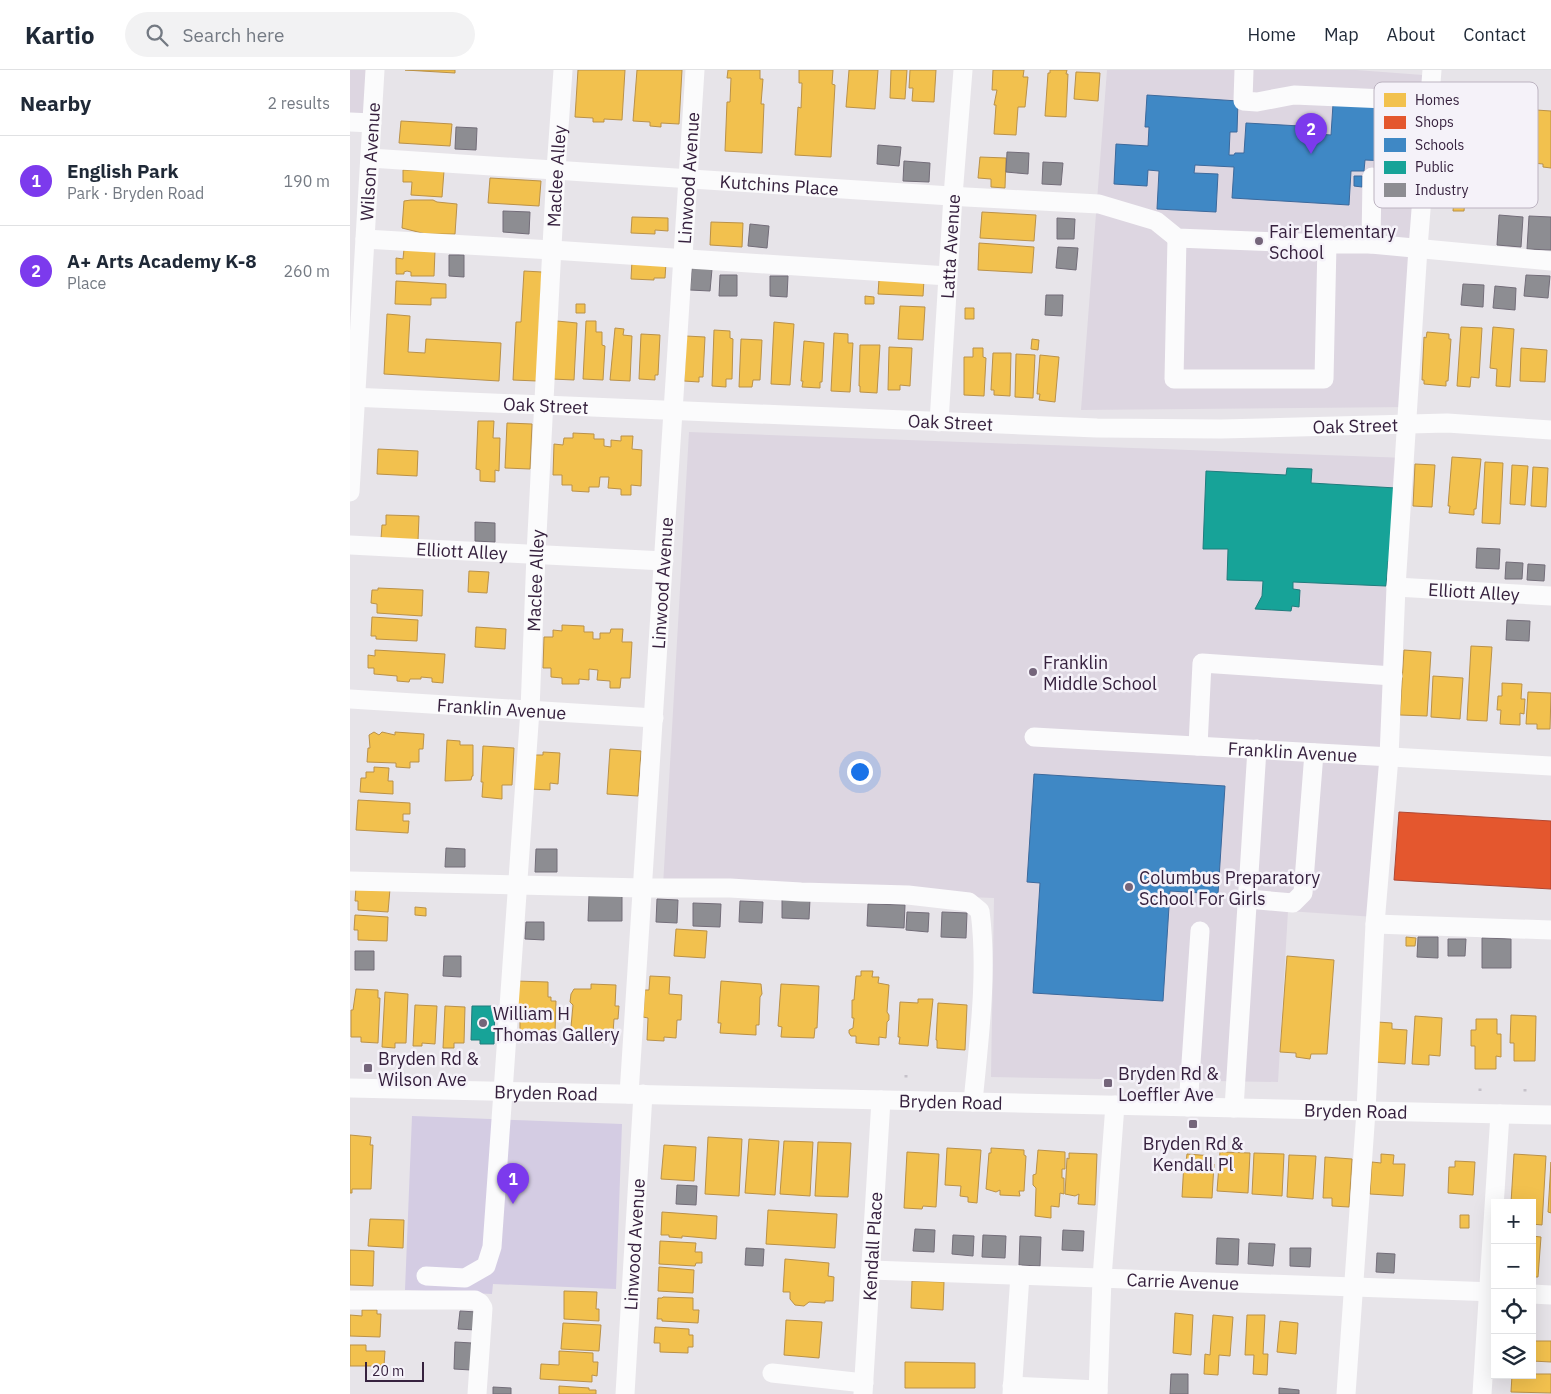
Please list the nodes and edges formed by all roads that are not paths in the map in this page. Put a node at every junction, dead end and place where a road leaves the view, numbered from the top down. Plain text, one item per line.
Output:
1 (376, 70) edge
2 (563, 70) edge
3 (695, 70) edge
4 (962, 70) edge
5 (1244, 70) edge
6 (1374, 99) edge
7 (350, 122) edge
8 (372, 123) junction
9 (370, 158) junction
10 (556, 170) junction
11 (1372, 177) dead end
12 (688, 178) junction
13 (953, 196) junction
14 (1422, 208) edge
15 (1177, 238) junction
16 (1327, 244) junction
17 (1371, 244) junction
18 (360, 247) edge
19 (1418, 248) junction
20 (552, 250) junction
21 (683, 259) junction
22 (1551, 261) edge
23 (948, 276) junction
24 (353, 397) edge
25 (545, 404) junction
26 (674, 410) junction
27 (940, 422) junction
28 (1406, 423) junction
29 (1551, 430) edge
30 (350, 492) edge
31 (350, 545) edge
32 (536, 554) junction
33 (664, 561) junction
34 (1396, 587) junction
35 (1551, 596) edge
36 (1393, 676) junction
37 (350, 699) edge
38 (530, 710) junction
39 (654, 718) junction
40 (1034, 737) dead end
41 (1198, 746) junction
42 (1257, 749) junction
43 (1314, 753) junction
44 (1389, 757) junction
45 (1551, 766) edge
46 (350, 881) edge
47 (518, 886) junction
48 (643, 888) junction
49 (1248, 899) junction
50 (1375, 924) junction
51 (1200, 930) dead end
52 (1551, 930) edge
53 (350, 1088) edge
54 (502, 1091) junction
55 (636, 1094) junction
56 (882, 1100) junction
57 (973, 1102) junction
58 (1115, 1105) junction
59 (1188, 1107) junction
60 (1234, 1108) junction
61 (1366, 1111) junction
62 (1500, 1114) junction
63 (1551, 1115) edge
64 (871, 1270) junction
65 (1020, 1275) junction
66 (426, 1276) dead end
67 (1102, 1278) junction
68 (1353, 1287) junction
69 (1492, 1289) edge
70 (1491, 1292) edge
71 (1536, 1294) edge
72 (1551, 1295) edge
73 (350, 1300) edge
74 (1491, 1302) edge
75 (772, 1373) dead end
76 (863, 1388) edge
77 (1012, 1390) edge
78 (1098, 1392) edge
79 (477, 1394) edge
80 (625, 1394) edge
81 (1346, 1394) edge
82 (1482, 1394) edge

1 - 8 street, Wilson Avenue
2 - 10 street, Maclee Alley
3 - 12 street, Linwood Avenue
4 - 13 street, Latta Avenue
5 - 6 street
7 - 8 street
8 - 9 street, Wilson Avenue
9 - 10 street, Kutchins Place
9 - 18 street, Wilson Avenue
10 - 12 street, Kutchins Place
10 - 20 street, Maclee Alley
11 - 17 street
12 - 13 street, Kutchins Place
12 - 21 street, Linwood Avenue
13 - 15 street, Kutchins Place
13 - 23 street, Latta Avenue
14 - 19 street
15 - 16 street
15 - 16 street
16 - 17 street
17 - 19 street
18 - 20 street
18 - 24 street, Wilson Avenue
19 - 22 street
19 - 28 street
20 - 21 street
20 - 25 street, Maclee Alley
21 - 23 street
21 - 26 street, Linwood Avenue
23 - 27 street, Latta Avenue
24 - 25 street, Oak Street
24 - 30 street, Wilson Avenue
25 - 26 street, Oak Street
25 - 32 street, Maclee Alley
26 - 27 street, Oak Street
26 - 33 street, Linwood Avenue
27 - 28 street, Oak Street
28 - 29 street, Oak Street
28 - 34 street
31 - 32 street, Elliott Alley
32 - 33 street, Elliott Alley
32 - 38 street, Maclee Alley
33 - 39 street, Linwood Avenue
34 - 35 street, Elliott Alley
34 - 36 street
36 - 41 street
36 - 44 street
37 - 38 street, Franklin Avenue
38 - 39 street, Franklin Avenue
38 - 47 street, Maclee Alley
39 - 48 street, Linwood Avenue
40 - 41 street, Franklin Avenue
41 - 42 street, Franklin Avenue
42 - 43 street, Franklin Avenue
42 - 49 street
43 - 44 street, Franklin Avenue
43 - 49 street
44 - 45 street, Franklin Avenue
44 - 50 street
46 - 47 street
47 - 48 street
47 - 54 street, Maclee Alley
48 - 55 street, Linwood Avenue
48 - 57 street
49 - 60 street
50 - 52 street
50 - 61 street
51 - 59 street
53 - 54 street, Bryden Road
54 - 55 street, Bryden Road
54 - 66 street, Maclee Alley
55 - 56 street, Bryden Road
55 - 80 street, Linwood Avenue
56 - 57 street, Bryden Road
56 - 64 street, Kendall Place
57 - 58 street, Bryden Road
58 - 59 street, Bryden Road
58 - 67 street
59 - 60 street, Bryden Road
60 - 61 street, Bryden Road
61 - 62 street, Bryden Road
61 - 68 street
62 - 63 street, Bryden Road
62 - 69 street
64 - 65 street, Carrie Avenue
64 - 76 street, Kendall Place
65 - 67 street, Carrie Avenue
65 - 77 street
67 - 68 street, Carrie Avenue
67 - 78 street
68 - 70 street, Carrie Avenue
68 - 81 street
71 - 72 street
73 - 79 street
74 - 82 street
75 - 76 street
77 - 78 street

